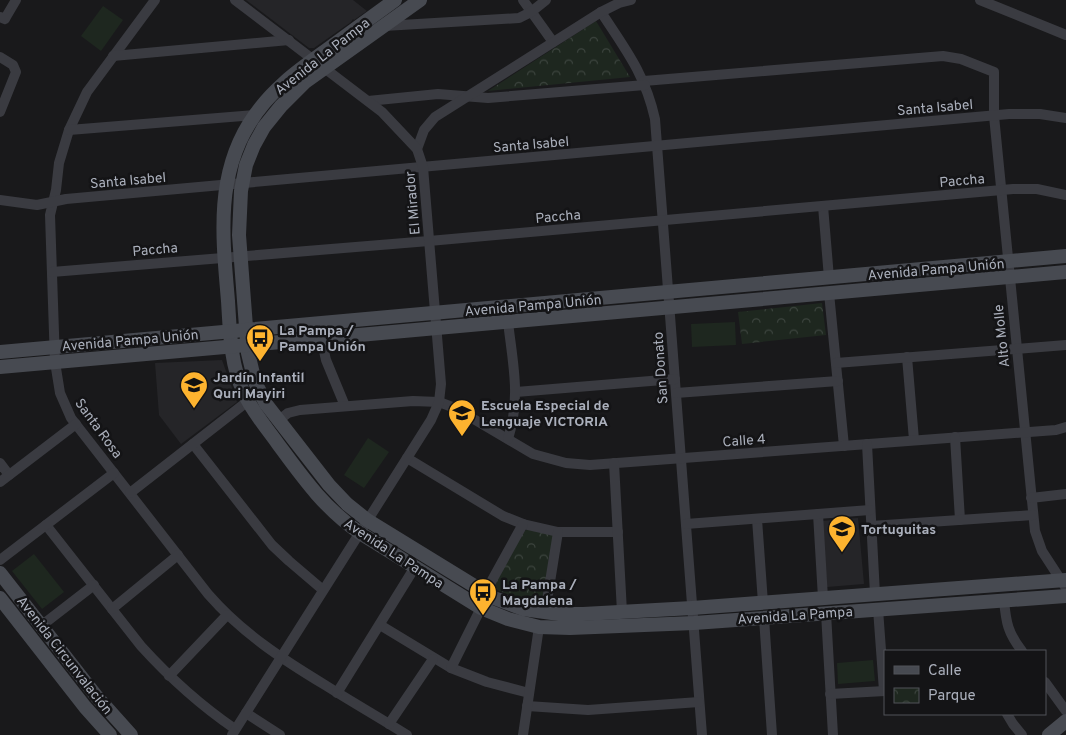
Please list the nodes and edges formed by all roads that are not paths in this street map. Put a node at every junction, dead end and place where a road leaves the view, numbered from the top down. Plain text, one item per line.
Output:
1 (16, 0) edge
2 (155, 0) edge
3 (235, 0) edge
4 (395, 0) edge
5 (420, 0) edge
6 (522, 0) edge
7 (546, 0) edge
8 (631, 0) edge
9 (980, 0) edge
10 (531, 12) junction
11 (601, 12) junction
12 (2, 18) edge
13 (384, 26) junction
14 (1066, 35) edge
15 (289, 40) junction
16 (553, 42) junction
17 (113, 56) junction
18 (0, 57) edge
19 (314, 59) junction
20 (325, 68) junction
21 (645, 83) junction
22 (465, 97) junction
23 (368, 101) junction
24 (0, 112) edge
25 (255, 115) junction
26 (994, 116) junction
27 (1066, 118) edge
28 (69, 130) junction
29 (658, 146) junction
30 (417, 150) junction
31 (423, 167) junction
32 (242, 184) junction
33 (226, 185) junction
34 (1001, 190) junction
35 (1066, 194) edge
36 (0, 200) edge
37 (52, 203) junction
38 (823, 206) junction
39 (663, 220) junction
40 (429, 241) junction
41 (240, 256) junction
42 (1066, 256) edge
43 (224, 257) junction
44 (1008, 262) junction
45 (52, 272) junction
46 (1066, 272) edge
47 (829, 278) junction
48 (1010, 278) junction
49 (669, 293) junction
50 (829, 293) junction
51 (670, 307) junction
52 (436, 313) junction
53 (508, 322) junction
54 (437, 328) junction
55 (246, 330) junction
56 (230, 332) junction
57 (321, 338) junction
58 (248, 345) junction
59 (1066, 345) edge
60 (231, 346) junction
61 (55, 347) junction
62 (1016, 348) junction
63 (0, 352) edge
64 (907, 357) junction
65 (55, 362) junction
66 (836, 363) junction
67 (0, 367) edge
68 (675, 379) junction
69 (838, 381) junction
70 (516, 392) junction
71 (676, 393) junction
72 (248, 401) junction
73 (438, 402) junction
74 (345, 406) junction
75 (279, 420) junction
76 (76, 424) junction
77 (1066, 428) edge
78 (1024, 432) junction
79 (955, 437) junction
80 (508, 440) junction
81 (914, 440) junction
82 (193, 444) junction
83 (867, 444) junction
84 (844, 446) junction
85 (407, 458) junction
86 (681, 458) junction
87 (0, 463) edge
88 (614, 463) junction
89 (114, 473) junction
90 (9, 475) junction
91 (0, 482) edge
92 (130, 493) junction
93 (1066, 494) edge
94 (1031, 498) junction
95 (870, 510) junction
96 (818, 514) junction
97 (1033, 515) junction
98 (757, 519) junction
99 (368, 520) junction
100 (960, 520) junction
101 (523, 524) junction
102 (686, 524) junction
103 (46, 525) junction
104 (871, 526) junction
105 (558, 532) junction
106 (618, 532) junction
107 (360, 533) junction
108 (178, 556) junction
109 (0, 560) edge
110 (416, 568) junction
111 (0, 573) edge
112 (1065, 583) edge
113 (94, 586) junction
114 (323, 590) junction
115 (485, 593) junction
116 (875, 594) junction
117 (1066, 596) edge
118 (0, 598) edge
119 (823, 598) junction
120 (1004, 600) junction
121 (764, 602) junction
122 (481, 608) junction
123 (692, 608) junction
124 (112, 609) junction
125 (878, 609) junction
126 (622, 612) junction
127 (545, 613) junction
128 (826, 613) junction
129 (227, 615) junction
130 (764, 618) junction
131 (694, 623) junction
132 (380, 625) junction
133 (41, 626) junction
134 (539, 627) junction
135 (1021, 650) edge
136 (281, 658) junction
137 (433, 658) junction
138 (451, 668) junction
139 (169, 676) junction
140 (1046, 683) edge
141 (884, 691) edge
142 (337, 693) junction
143 (529, 693) junction
144 (830, 694) junction
145 (699, 702) junction
146 (527, 706) junction
147 (1066, 711) edge
148 (246, 713) junction
149 (1007, 715) edge
150 (1066, 721) edge
151 (389, 724) junction
152 (234, 732) edge
153 (110, 735) edge
154 (131, 735) edge
155 (280, 735) edge
156 (407, 735) edge
157 (523, 735) edge
158 (702, 735) edge
159 (772, 735) edge
160 (833, 735) edge
161 (1022, 735) edge
162 (1049, 735) edge

1 - 12 street
2 - 17 street, Santa Rosa
3 - 15 street
4 - 19 street, Avenida La Pampa
5 - 13 street, Avenida La Pampa
6 - 10 street
7 - 10 street
8 - 11 street
9 - 14 street
10 - 13 street
10 - 16 street
11 - 16 street
11 - 21 street, San Donato
13 - 20 street, Avenida La Pampa
15 - 17 street
15 - 19 street
16 - 22 street
17 - 28 street, Santa Rosa
18 - 24 street
19 - 20 street
19 - 25 street, Avenida La Pampa
20 - 23 street
20 - 32 street, Avenida La Pampa
21 - 22 street
21 - 26 street, Alto Molle
21 - 29 street, San Donato
22 - 23 street
22 - 30 street
23 - 30 street
25 - 28 street
25 - 33 street, Avenida La Pampa
26 - 27 street, Santa Isabel
26 - 29 street, Santa Isabel
26 - 34 street, Alto Molle
28 - 37 street, Santa Rosa
29 - 31 street, Santa Isabel
29 - 39 street, San Donato
30 - 31 street, El Mirador
31 - 32 street, Santa Isabel
31 - 40 street, El Mirador
32 - 33 street, Santa Isabel
32 - 41 street, Avenida La Pampa
33 - 37 street, Santa Isabel
33 - 43 street, Avenida La Pampa
34 - 35 street, Paccha
34 - 38 street, Paccha
34 - 44 street, Alto Molle
36 - 37 street, Santa Isabel
37 - 45 street, Santa Rosa
38 - 39 street, Paccha
38 - 47 street
39 - 40 street, Paccha
39 - 49 street, San Donato
40 - 41 street, Paccha
40 - 52 street, El Mirador
41 - 43 street, Paccha
41 - 55 street, Avenida La Pampa
42 - 44 street, Avenida Pampa Unión
43 - 45 street, Paccha
43 - 56 street, Avenida La Pampa
44 - 47 street, Avenida Pampa Unión
44 - 48 street, Alto Molle
45 - 61 street, Santa Rosa
46 - 48 street, Avenida Pampa Unión
47 - 49 street, Avenida Pampa Unión
48 - 50 street, Avenida Pampa Unión
48 - 62 street, Alto Molle
49 - 51 street, San Donato
49 - 52 street, Avenida Pampa Unión
50 - 51 street, Avenida Pampa Unión
50 - 66 street
51 - 53 street, Avenida Pampa Unión
51 - 68 street, San Donato
52 - 54 street, El Mirador
52 - 55 street, Avenida Pampa Unión
53 - 54 street, Avenida Pampa Unión
53 - 70 street
54 - 57 street, Avenida Pampa Unión
54 - 73 street, El Mirador
55 - 56 street, Avenida Pampa Unión
55 - 58 street, Avenida La Pampa
56 - 60 street, Avenida La Pampa
56 - 61 street, Avenida Pampa Unión
57 - 58 street, Avenida Pampa Unión
57 - 74 street
58 - 60 street, Avenida Pampa Unión
58 - 75 street, Avenida La Pampa
59 - 62 street
60 - 65 street, Avenida Pampa Unión
60 - 72 street, Avenida La Pampa
61 - 63 street, Avenida Pampa Unión
61 - 65 street, Santa Rosa
62 - 64 street
62 - 78 street, Alto Molle
64 - 66 street
64 - 81 street
65 - 67 street, Avenida Pampa Unión
65 - 76 street, Santa Rosa
66 - 69 street
68 - 70 street
68 - 71 street, San Donato
69 - 71 street
69 - 84 street
70 - 80 street
71 - 86 street, San Donato
72 - 82 street
72 - 107 street, Avenida La Pampa
73 - 74 street
73 - 80 street, Calle 4
73 - 85 street, El Mirador
74 - 75 street
75 - 99 street, Avenida La Pampa
76 - 89 street, Santa Rosa
76 - 90 street
77 - 78 street, Calle 4
78 - 79 street, Calle 4
78 - 94 street, Alto Molle
79 - 81 street, Calle 4
79 - 100 street
80 - 88 street, Calle 4
81 - 83 street, Calle 4
82 - 92 street
82 - 114 street
83 - 84 street, Calle 4
83 - 95 street
84 - 86 street, Calle 4
85 - 99 street, El Mirador
85 - 101 street
86 - 88 street, Calle 4
86 - 102 street, San Donato
87 - 90 street
88 - 106 street
89 - 92 street, Santa Rosa
89 - 103 street
90 - 91 street
92 - 108 street, Santa Rosa
93 - 94 street
94 - 97 street, Alto Molle
95 - 96 street
95 - 104 street
96 - 98 street
96 - 119 street
97 - 100 street
97 - 112 street, Alto Molle
98 - 102 street
98 - 121 street
99 - 107 street, El Mirador
99 - 115 street, Avenida La Pampa
100 - 104 street
101 - 105 street
101 - 115 street
102 - 123 street, San Donato
103 - 109 street
103 - 113 street
104 - 116 street
105 - 106 street
105 - 127 street
106 - 126 street
107 - 110 street, Avenida La Pampa
107 - 114 street, El Mirador
108 - 124 street
108 - 129 street, Santa Rosa
110 - 122 street, Avenida La Pampa
110 - 132 street
111 - 133 street, Avenida Circunvalación
112 - 116 street, Avenida La Pampa
113 - 124 street
113 - 133 street
114 - 136 street, El Mirador
115 - 127 street, Avenida La Pampa
116 - 119 street, Avenida La Pampa
117 - 120 street, Avenida La Pampa
118 - 153 street, Avenida Circunvalación
119 - 121 street, Avenida La Pampa
120 - 125 street, Avenida La Pampa
120 - 135 street
121 - 123 street, Avenida La Pampa
122 - 134 street, Avenida La Pampa
122 - 138 street
123 - 126 street, Avenida La Pampa
123 - 131 street, San Donato
124 - 139 street
125 - 128 street, Avenida La Pampa
125 - 141 street
126 - 127 street, Avenida La Pampa
128 - 130 street, Avenida La Pampa
128 - 144 street
129 - 136 street, Santa Rosa
129 - 139 street
130 - 131 street, Avenida La Pampa
130 - 159 street
131 - 134 street, Avenida La Pampa
131 - 145 street, San Donato
132 - 137 street
132 - 142 street
133 - 154 street, Avenida Circunvalación
134 - 143 street
136 - 142 street, Santa Rosa
136 - 148 street, El Mirador
137 - 138 street
137 - 151 street
138 - 143 street
139 - 152 street
140 - 147 street
141 - 144 street
142 - 151 street, Santa Rosa
143 - 146 street
144 - 160 street
145 - 146 street
145 - 158 street, San Donato
146 - 157 street
148 - 152 street, El Mirador
148 - 155 street
149 - 161 street
150 - 162 street
151 - 156 street, Santa Rosa

